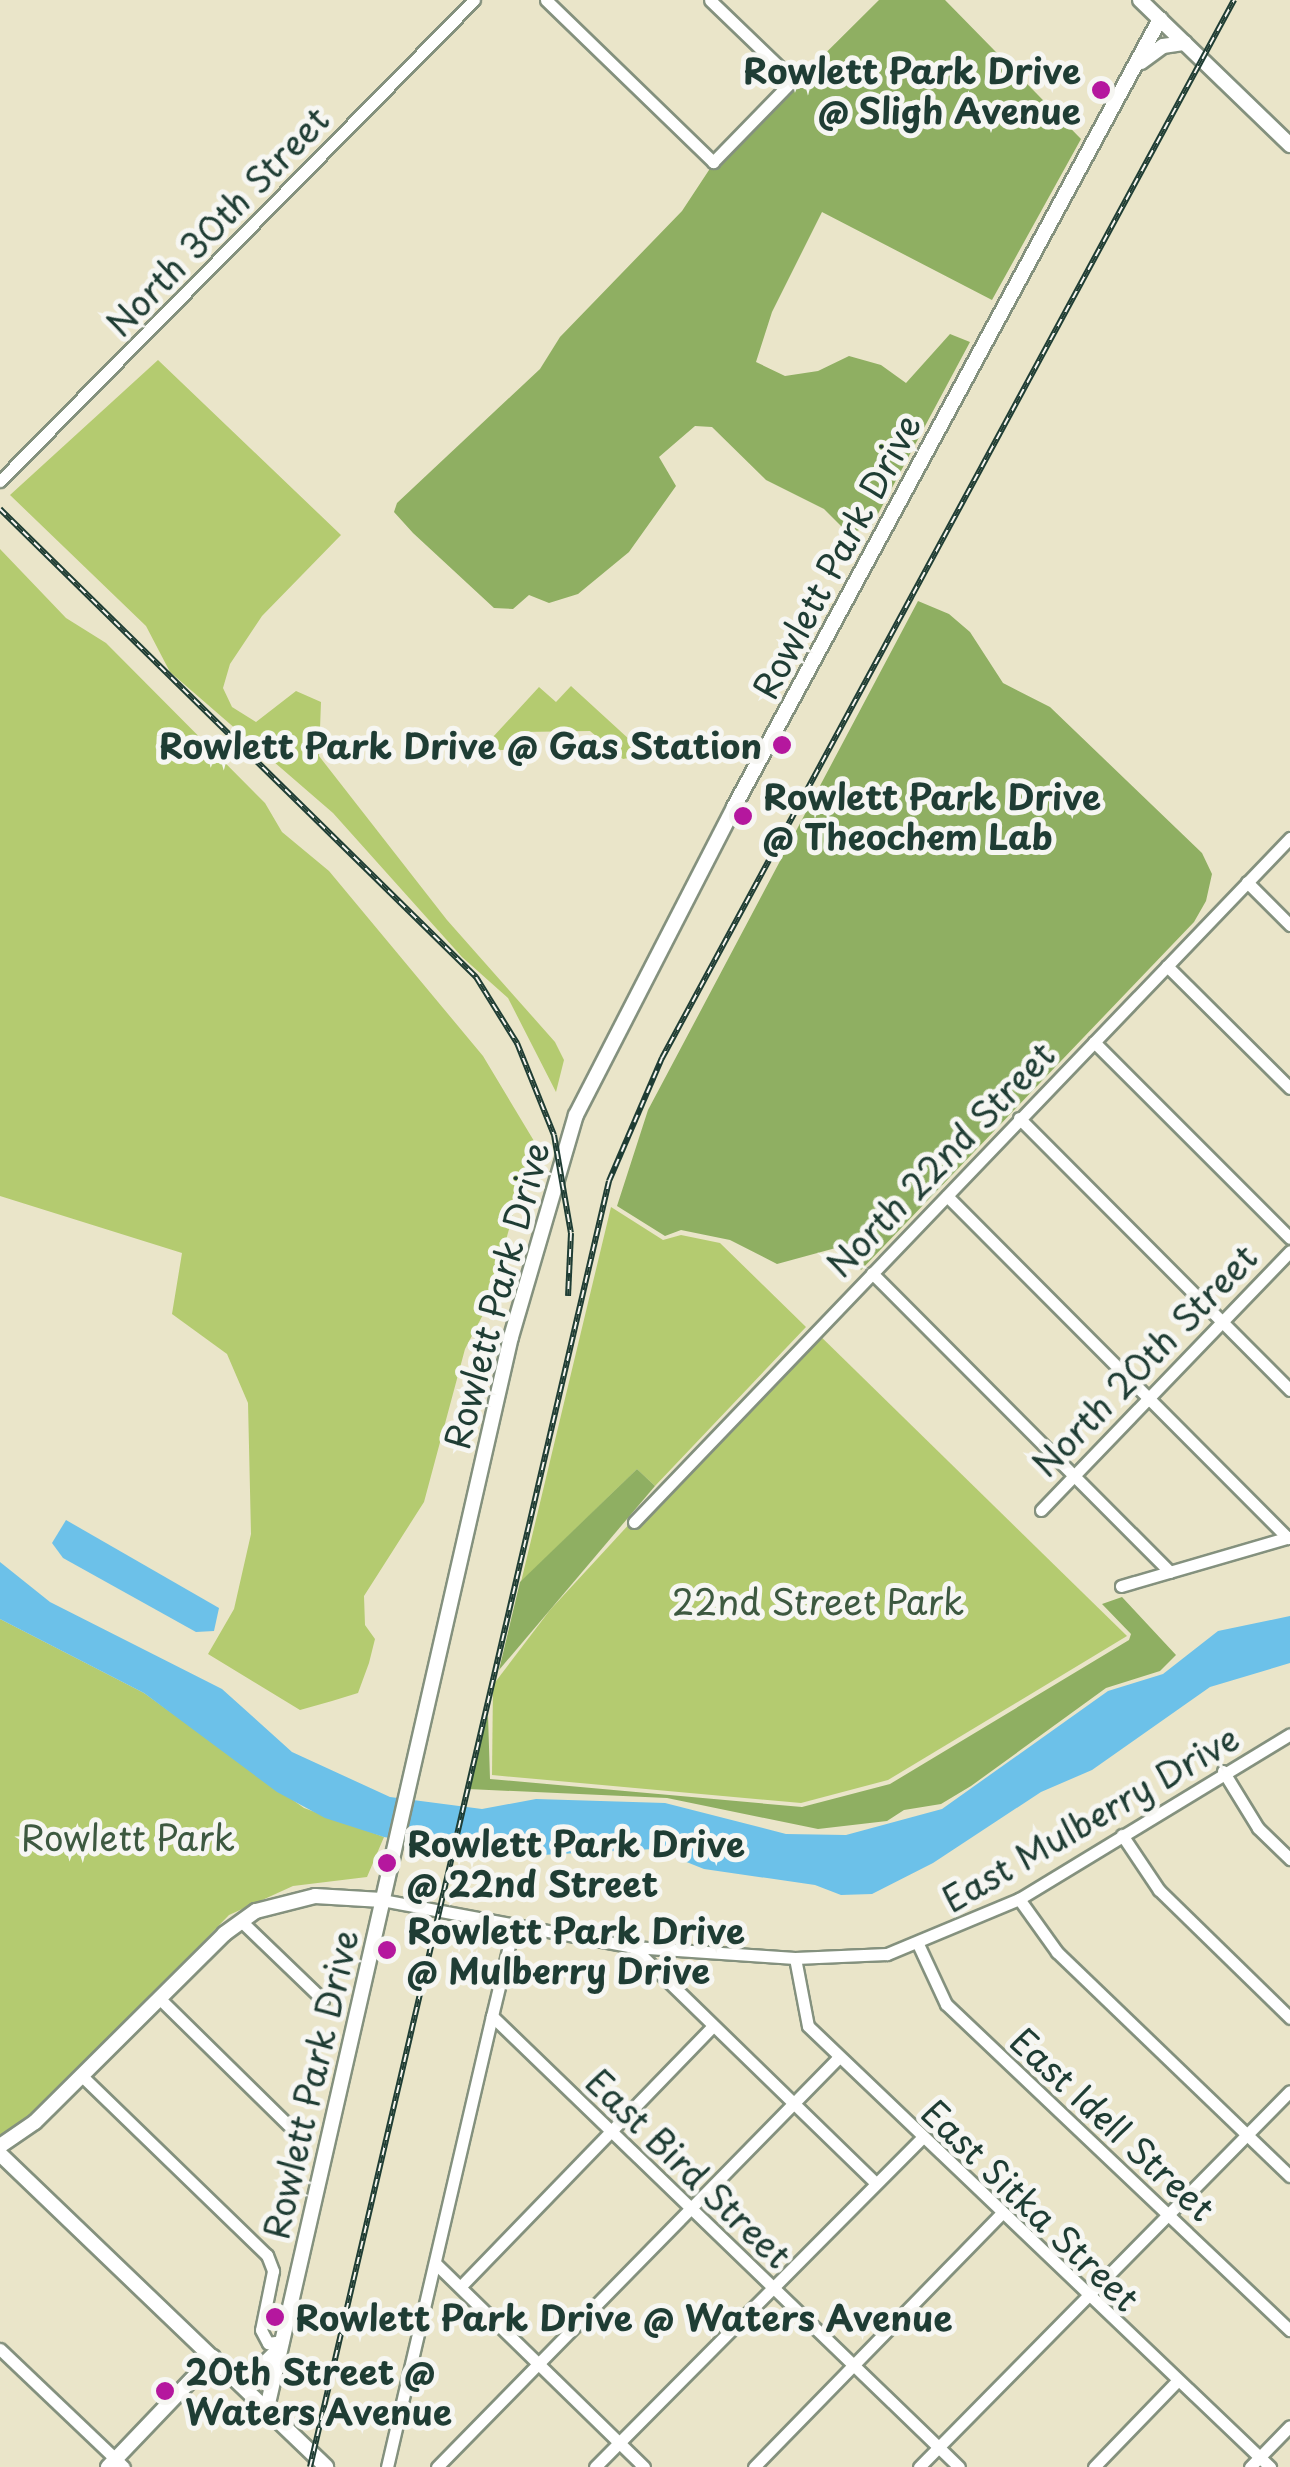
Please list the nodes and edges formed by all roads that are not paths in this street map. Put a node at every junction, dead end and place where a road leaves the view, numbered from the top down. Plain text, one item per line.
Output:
1 (474, 0) edge
2 (546, 0) edge
3 (710, 0) edge
4 (1140, 0) edge
5 (1160, 20) junction
6 (1184, 43) junction
7 (1133, 69) junction
8 (1290, 145) edge
9 (0, 481) edge
10 (1290, 838) edge
11 (1247, 882) junction
12 (1290, 925) edge
13 (1168, 966) junction
14 (1094, 1042) junction
15 (1290, 1088) edge
16 (1019, 1118) junction
17 (947, 1196) junction
18 (1290, 1238) edge
19 (1290, 1252) edge
20 (872, 1273) junction
21 (1222, 1322) junction
22 (1290, 1390) edge
23 (1149, 1398) junction
24 (1075, 1474) junction
25 (1040, 1510) dead end
26 (634, 1522) dead end
27 (1289, 1538) edge
28 (1170, 1572) junction
29 (1121, 1586) dead end
30 (1290, 1734) edge
31 (1224, 1771) junction
32 (1122, 1835) junction
33 (1290, 1859) edge
34 (382, 1900) junction
35 (1018, 1900) junction
36 (241, 1921) junction
37 (514, 1925) junction
38 (918, 1944) junction
39 (634, 1947) junction
40 (795, 1958) junction
41 (160, 1998) junction
42 (322, 2000) dead end
43 (492, 2016) junction
44 (1290, 2018) edge
45 (713, 2026) junction
46 (839, 2058) junction
47 (83, 2077) junction
48 (1290, 2091) edge
49 (793, 2104) junction
50 (288, 2125) dead end
51 (611, 2130) junction
52 (1247, 2135) junction
53 (922, 2138) junction
54 (0, 2146) edge
55 (0, 2154) edge
56 (1290, 2176) edge
57 (876, 2183) junction
58 (691, 2207) junction
59 (1000, 2214) junction
60 (1168, 2214) junction
61 (435, 2263) junction
62 (461, 2286) junction
63 (772, 2287) junction
64 (1090, 2300) junction
65 (1290, 2330) edge
66 (284, 2341) junction
67 (0, 2349) edge
68 (213, 2357) junction
69 (538, 2362) junction
70 (854, 2366) junction
71 (227, 2370) junction
72 (1175, 2383) junction
73 (268, 2408) junction
74 (1290, 2426) edge
75 (619, 2442) junction
76 (938, 2448) junction
77 (1255, 2462) edge
78 (116, 2464) edge
79 (326, 2467) edge
80 (386, 2467) edge
81 (437, 2467) edge
82 (595, 2467) edge
83 (644, 2467) edge
84 (754, 2467) edge
85 (919, 2467) edge
86 (959, 2467) edge
87 (1094, 2467) edge
88 (1270, 2467) edge

1 - 9 street, North 30th Street
2 - 3 street
4 - 5 street
5 - 6 street
5 - 7 street, Rowlett Park Drive
6 - 7 street
6 - 8 street
7 - 34 street, Rowlett Park Drive
10 - 11 street, North 22nd Street
11 - 12 street
11 - 13 street, North 22nd Street
13 - 14 street, North 22nd Street
13 - 15 street
14 - 16 street, North 22nd Street
14 - 18 street
16 - 17 street, North 22nd Street
16 - 21 street
17 - 20 street, North 22nd Street
17 - 23 street
19 - 21 street, North 20th Street
20 - 24 street
20 - 26 street, North 22nd Street
21 - 22 street
21 - 23 street, North 20th Street
23 - 24 street, North 20th Street
23 - 27 street
24 - 25 street, North 20th Street
24 - 28 street
27 - 28 street
28 - 29 street
30 - 31 street, East Mulberry Drive
31 - 32 street, East Mulberry Drive
31 - 33 street
32 - 35 street, East Mulberry Drive
32 - 44 street
34 - 36 street
34 - 37 street, East Mulberry Drive
34 - 66 street, Rowlett Park Drive
35 - 38 street, East Mulberry Drive
35 - 52 street
36 - 41 street
36 - 42 street
37 - 39 street, East Mulberry Drive
37 - 43 street
38 - 40 street, East Mulberry Drive
38 - 60 street, East Idell Street
39 - 40 street, East Mulberry Drive
39 - 45 street
40 - 46 street, East Sitka Street
41 - 47 street
41 - 50 street
43 - 51 street, East Bird Street
43 - 61 street
45 - 49 street
45 - 51 street
46 - 49 street
46 - 53 street, East Sitka Street
47 - 54 street
47 - 66 street
48 - 52 street
49 - 57 street
49 - 58 street
51 - 58 street, East Bird Street
51 - 62 street
52 - 56 street
52 - 60 street
53 - 57 street
53 - 59 street, East Sitka Street
55 - 68 street
57 - 63 street
58 - 63 street, East Bird Street
58 - 69 street
59 - 64 street, East Sitka Street
59 - 70 street
60 - 64 street
60 - 65 street, East Idell Street
61 - 62 street
61 - 80 street
62 - 69 street
63 - 70 street, East Bird Street
63 - 75 street
64 - 72 street, East Sitka Street
64 - 76 street
66 - 71 street
66 - 73 street, Rowlett Park Drive
67 - 78 street
68 - 71 street
68 - 78 street
69 - 75 street
69 - 81 street
70 - 76 street, East Bird Street
70 - 84 street
71 - 73 street
72 - 77 street, East Sitka Street
72 - 87 street
73 - 79 street
74 - 77 street
75 - 82 street
75 - 83 street
76 - 85 street
76 - 86 street, East Bird Street
77 - 88 street, East Sitka Street

